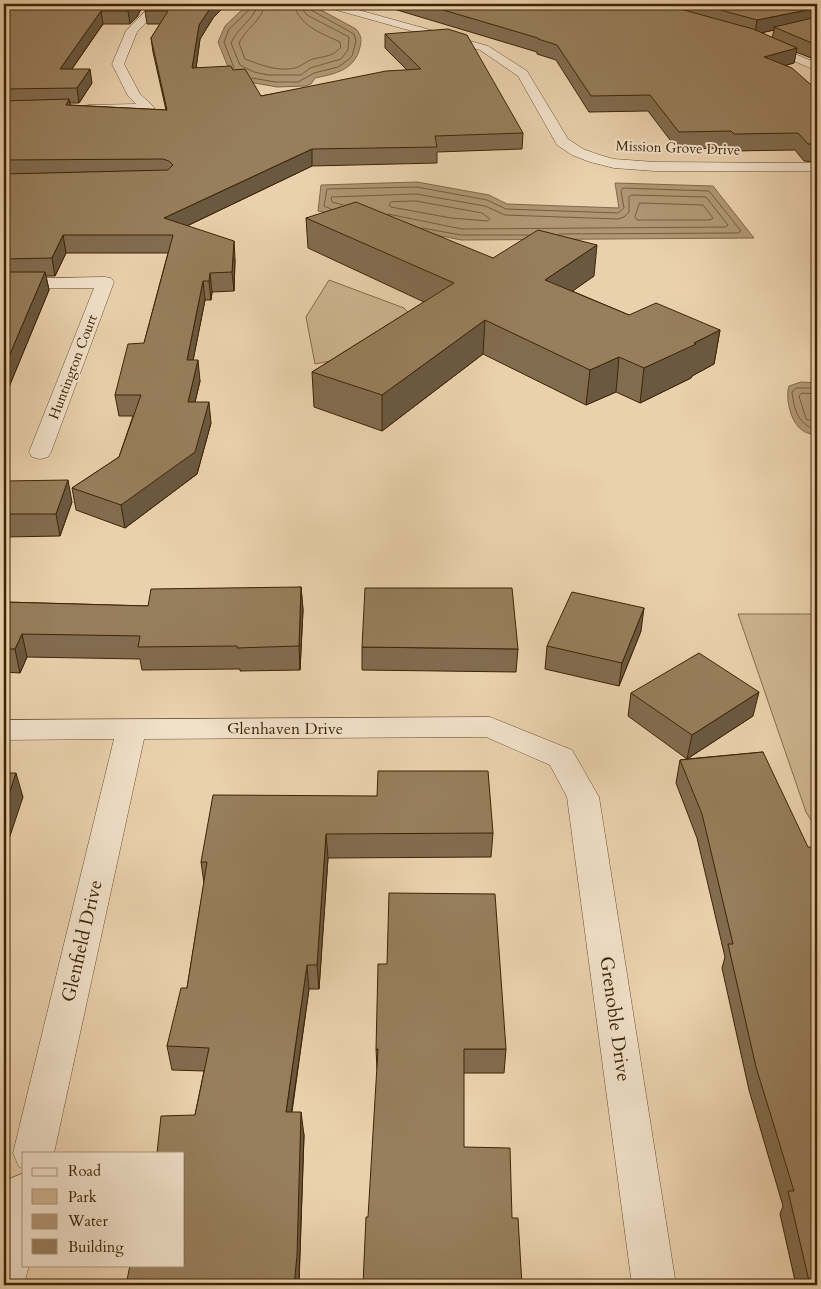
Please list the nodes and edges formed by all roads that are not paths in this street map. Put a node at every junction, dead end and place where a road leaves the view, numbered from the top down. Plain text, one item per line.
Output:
1 (158, 4) edge
2 (326, 4) edge
3 (772, 36) edge
4 (817, 67) edge
5 (71, 109) edge
6 (817, 167) edge
7 (4, 284) edge
8 (40, 452) dead end
9 (4, 730) edge
10 (131, 730) junction
11 (561, 758) joint
12 (33, 1152) edge
13 (22, 1202) edge
14 (4, 1279) edge
15 (654, 1285) edge

1 - 5 street
2 - 6 street, Mission Grove Drive
3 - 4 street
7 - 8 street, Huntington Court
9 - 10 street, Glenhaven Drive
10 - 11 street, Glenhaven Drive
10 - 12 street, Glenfield Drive
11 - 15 street, Grenoble Drive
13 - 14 street

